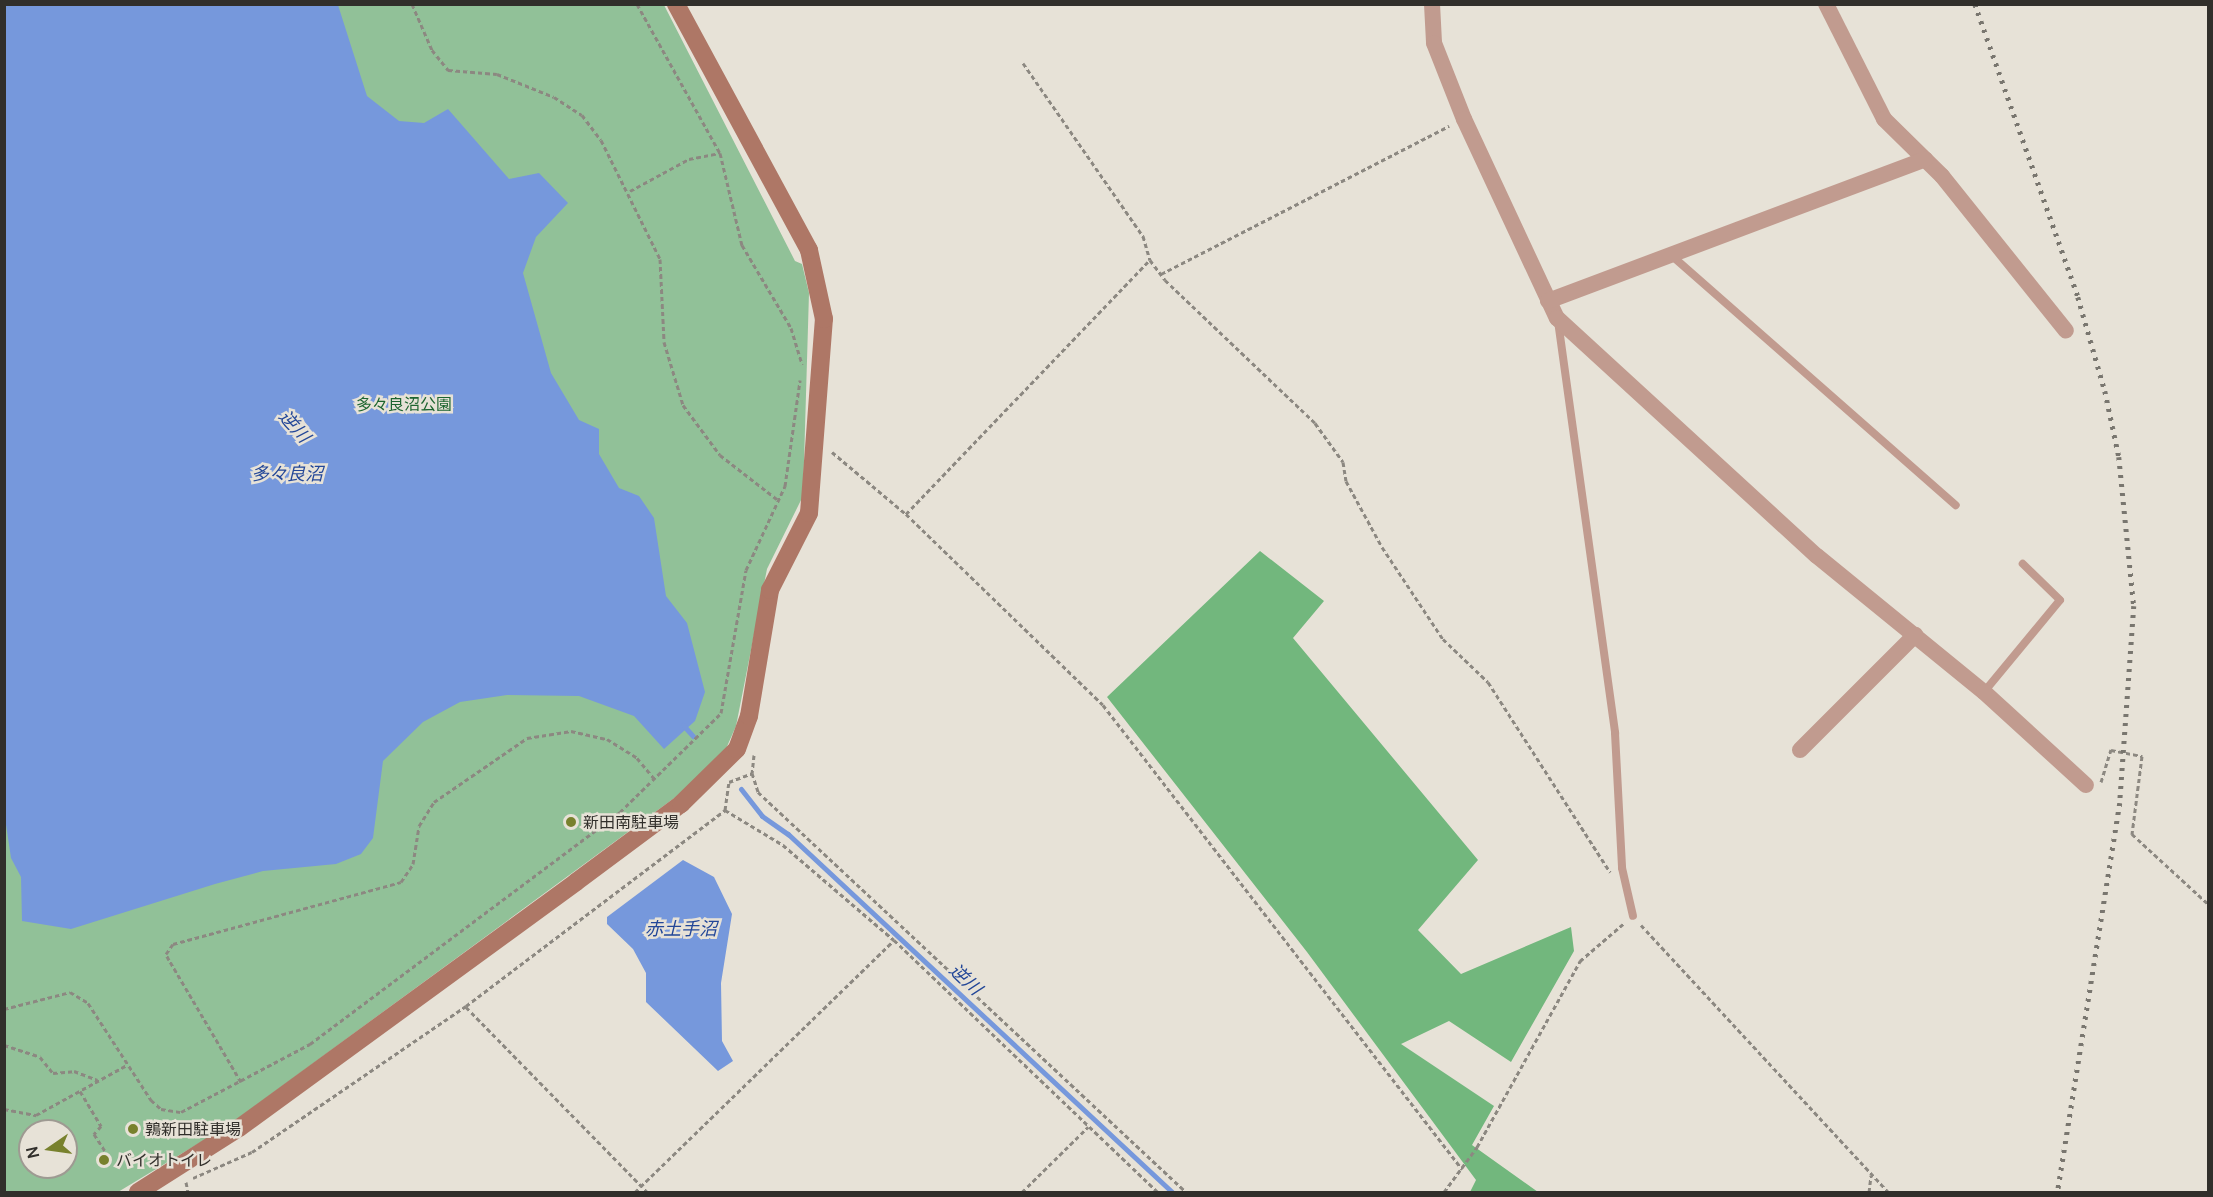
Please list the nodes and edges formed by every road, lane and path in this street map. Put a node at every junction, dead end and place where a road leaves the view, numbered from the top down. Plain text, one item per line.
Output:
1 (412, 4) edge
2 (637, 4) edge
3 (676, 4) edge
4 (1826, 4) edge
5 (1433, 5) edge
6 (1023, 63) dead end
7 (1464, 119) junction
8 (720, 153) junction
9 (1925, 159) junction
10 (630, 190) junction
11 (1671, 255) junction
12 (1150, 260) junction
13 (1160, 274) junction
14 (1548, 301) junction
15 (1557, 318) junction
16 (2066, 331) dead end
17 (816, 443) junction
18 (778, 500) junction
19 (1956, 505) dead end
20 (906, 514) junction
21 (2023, 564) dead end
22 (1915, 636) junction
23 (1984, 692) junction
24 (756, 745) dead end
25 (1800, 750) dead end
26 (752, 772) junction
27 (654, 778) junction
28 (2086, 785) joint
29 (725, 810) junction
30 (1626, 894) junction
31 (2208, 904) edge
32 (1633, 916) junction
33 (894, 940) junction
34 (466, 1006) junction
35 (4, 1009) edge
36 (4, 1045) edge
37 (127, 1065) junction
38 (98, 1080) junction
39 (241, 1082) junction
40 (80, 1092) junction
41 (4, 1109) edge
42 (1088, 1127) junction
43 (105, 1151) dead end
44 (1462, 1169) junction
45 (1872, 1175) junction
46 (186, 1180) dead end
47 (641, 1187) junction
48 (138, 1192) edge
49 (635, 1192) edge
50 (647, 1192) edge
51 (1022, 1192) edge
52 (1158, 1192) edge
53 (1186, 1192) edge
54 (1444, 1192) edge
55 (1869, 1192) edge
56 (1888, 1192) edge

1 - 10 path
2 - 8 path
3 - 17 street
4 - 9 street
5 - 7 street
6 - 12 path
7 - 13 path
7 - 14 street
8 - 10 path
8 - 18 path
9 - 11 street
9 - 16 street
10 - 18 path
11 - 14 street
11 - 19 lane
12 - 13 path
12 - 20 path
13 - 30 path
14 - 15 street
15 - 22 street
15 - 30 lane
17 - 20 path
17 - 48 street
18 - 27 path
20 - 44 path
21 - 23 lane
22 - 23 street
22 - 25 street
23 - 28 street
24 - 26 path
26 - 29 path
26 - 53 path
27 - 39 path
27 - 39 path
28 - 31 path
29 - 33 path
29 - 34 path
30 - 32 lane
32 - 44 path
32 - 45 path
33 - 42 path
33 - 47 path
34 - 46 path
34 - 47 path
35 - 37 path
36 - 38 path
37 - 38 path
37 - 39 path
38 - 40 path
40 - 41 path
40 - 43 path
42 - 51 path
42 - 52 path
44 - 54 path
45 - 55 path
45 - 56 path
47 - 49 path
47 - 50 path

